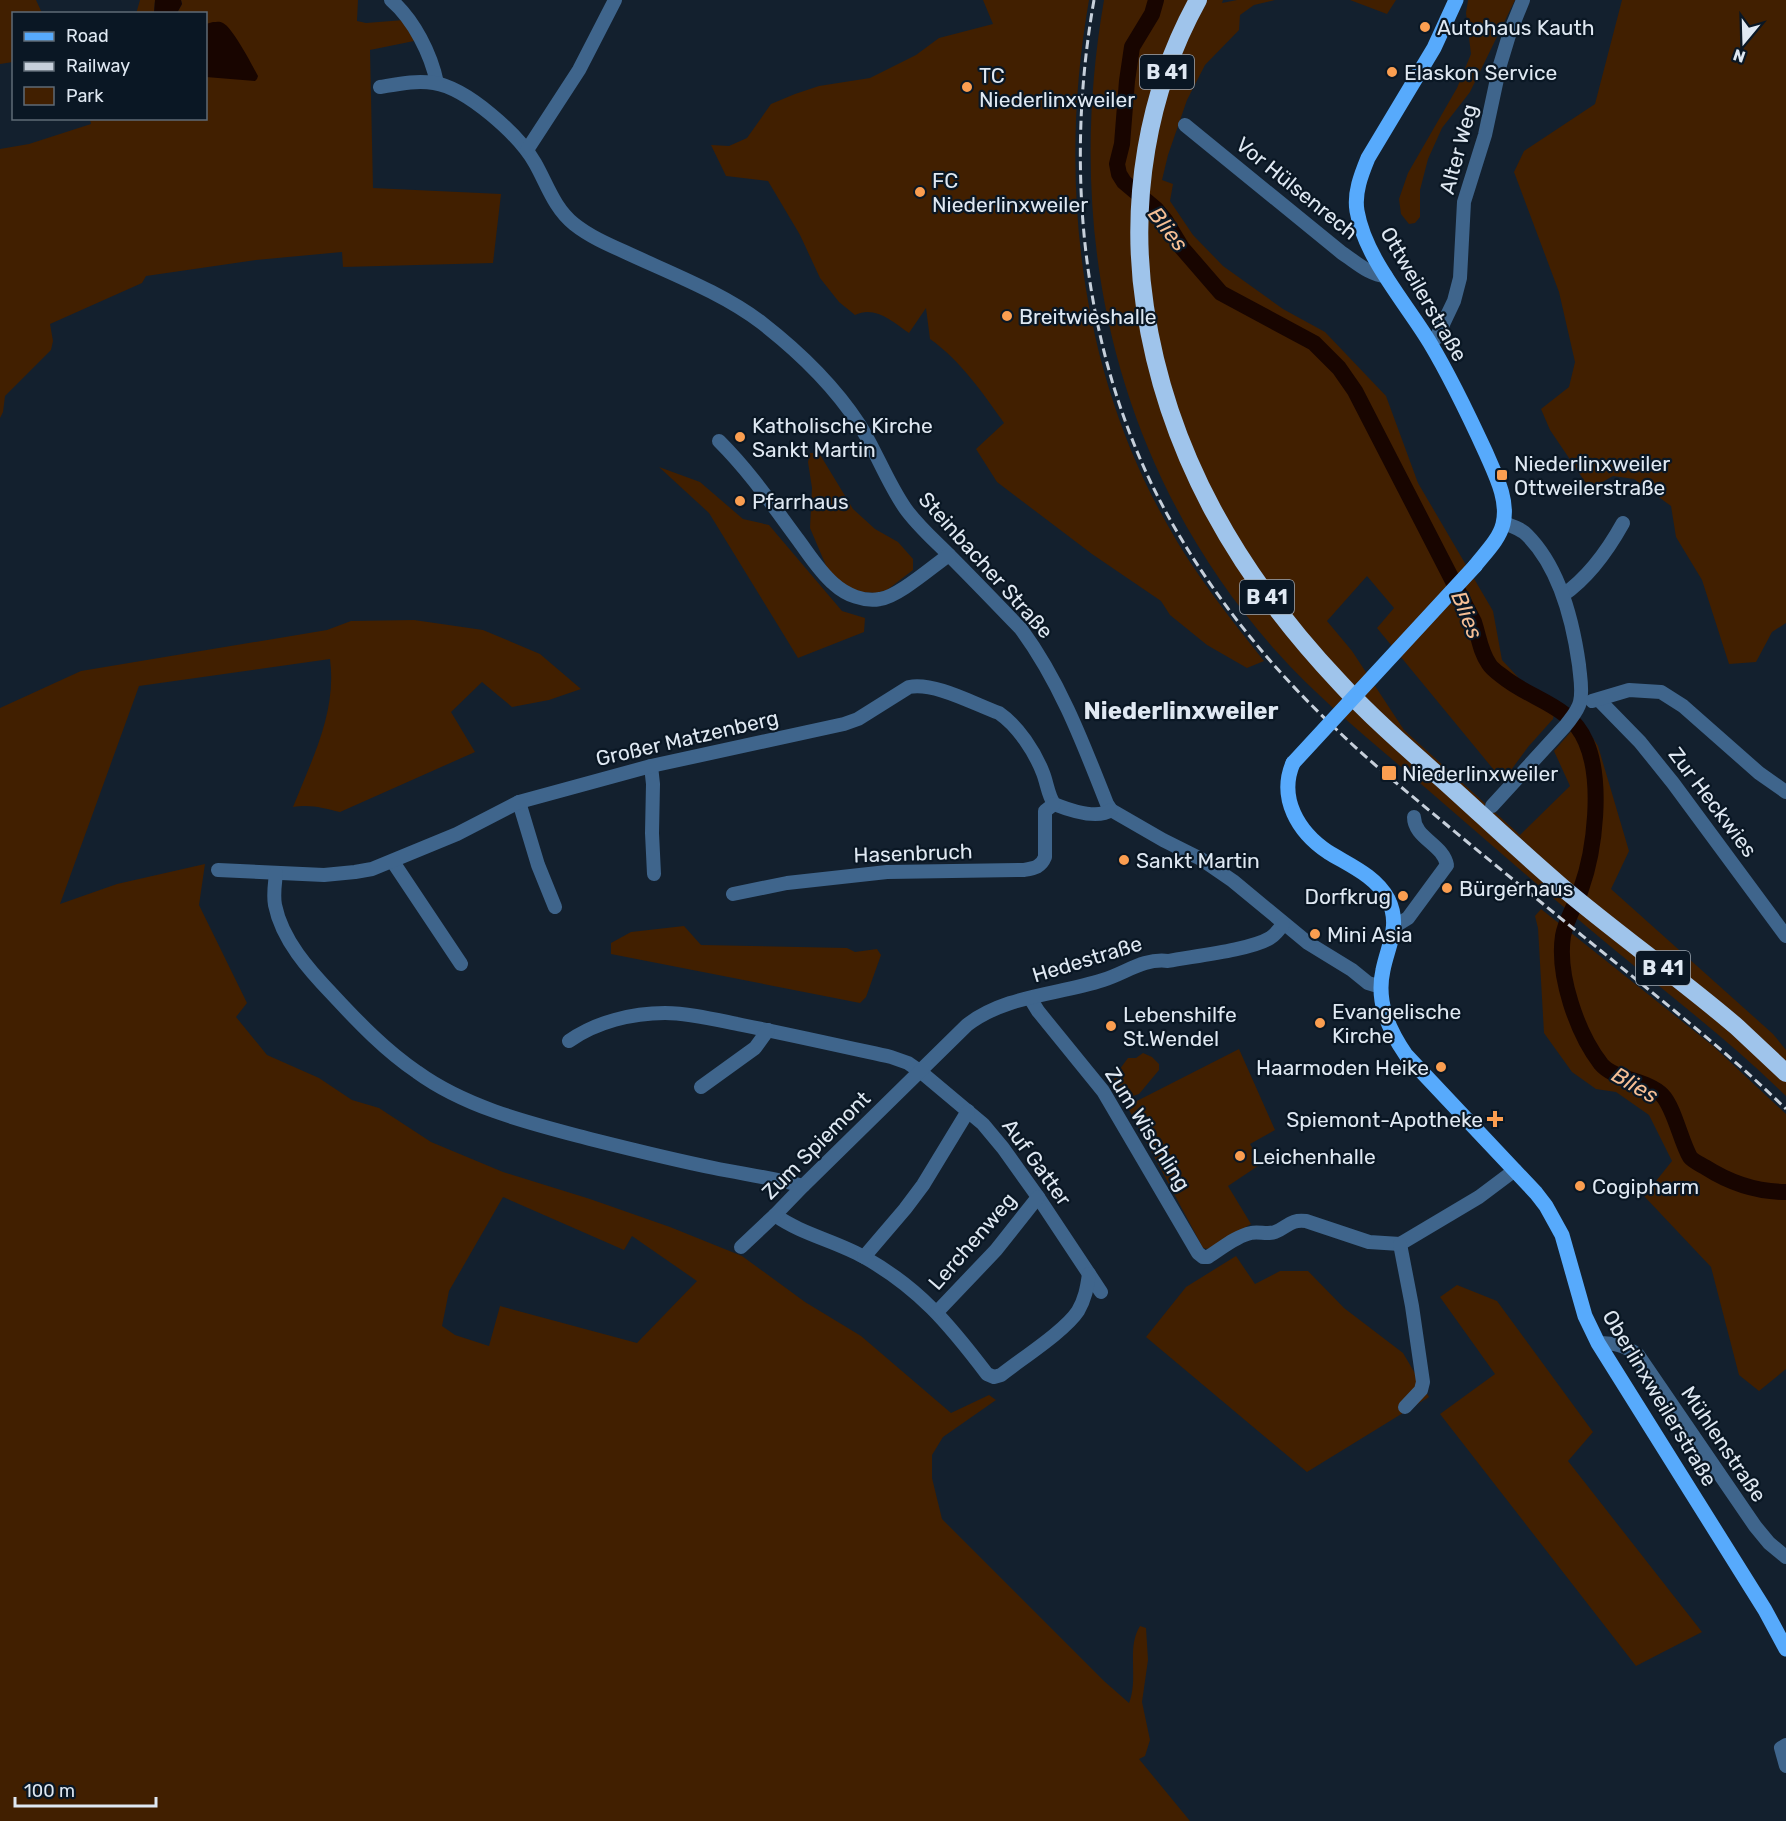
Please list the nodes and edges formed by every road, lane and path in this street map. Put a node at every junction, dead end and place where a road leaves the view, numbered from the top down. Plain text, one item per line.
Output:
1 (391, 0) edge
2 (615, 0) edge
3 (1198, 0) edge
4 (1207, 0) edge
5 (1456, 0) edge
6 (1523, 0) edge
7 (437, 83) junction
8 (380, 87) dead end
9 (1185, 125) dead end
10 (1147, 147) junction
11 (527, 150) junction
12 (1386, 276) junction
13 (1430, 343) junction
14 (719, 441) dead end
15 (1503, 523) junction
16 (1623, 523) dead end
17 (949, 555) junction
18 (1563, 595) junction
19 (1599, 700) junction
20 (1578, 706) junction
21 (651, 766) junction
22 (1786, 792) edge
23 (519, 801) junction
24 (1050, 807) junction
25 (1492, 807) dead end
26 (1111, 810) junction
27 (1414, 817) dead end
28 (393, 862) junction
29 (218, 870) dead end
30 (276, 873) junction
31 (654, 874) dead end
32 (733, 894) dead end
33 (555, 907) dead end
34 (1283, 924) junction
35 (1395, 926) junction
36 (1786, 936) edge
37 (461, 963) dead end
38 (1381, 987) junction
39 (1030, 998) junction
40 (768, 1030) junction
41 (569, 1041) dead end
42 (921, 1072) junction
43 (1786, 1073) edge
44 (701, 1087) dead end
45 (968, 1111) junction
46 (1515, 1170) junction
47 (803, 1186) junction
48 (1038, 1197) junction
49 (775, 1215) junction
50 (1400, 1244) junction
51 (741, 1247) dead end
52 (864, 1257) junction
53 (1089, 1275) junction
54 (1101, 1292) dead end
55 (937, 1312) junction
56 (1598, 1343) junction
57 (1405, 1407) dead end
58 (1786, 1557) edge
59 (1786, 1649) edge
60 (1786, 1744) edge
61 (1786, 1766) edge

1 - 7 street
2 - 11 street
3 - 10 highway, B 41
4 - 10 highway
5 - 12 main road, Ottweilerstraße
6 - 13 street, Alter Weg
7 - 8 street, Steinbacher Straße
7 - 11 street, Steinbacher Straße
9 - 12 street, Vor Hülsenrech
10 - 43 highway, B 41
11 - 17 street, Steinbacher Straße
12 - 13 main road, Ottweilerstraße
13 - 15 main road, Ottweilerstraße
14 - 17 street
15 - 18 street
15 - 35 main road, bridge
16 - 18 street
17 - 26 street, Steinbacher Straße
18 - 20 street
19 - 20 street
19 - 22 street
19 - 36 street, Zur Heckwies
20 - 25 street
21 - 23 street, Großer Matzenberg
21 - 24 street, Großer Matzenberg
21 - 31 street
23 - 28 street, Großer Matzenberg
23 - 33 street
24 - 26 street
24 - 32 street, Hasenbruch
26 - 34 street
27 - 35 street
28 - 30 street, Großer Matzenberg
28 - 37 street
29 - 30 street, Großer Matzenberg
30 - 47 street
34 - 38 street
34 - 39 street, Hedestraße
35 - 38 main road, Oberlinxweilerstraße
38 - 46 main road, Oberlinxweilerstraße
39 - 42 street, Hedestraße
39 - 50 street, Zum Wischling
40 - 41 street, Auf Gatter
40 - 42 street, Auf Gatter
40 - 44 street
42 - 45 street, Auf Gatter
42 - 47 street, Zum Spiemont
45 - 48 street, Auf Gatter
45 - 52 street
46 - 50 street
46 - 56 main road, Oberlinxweilerstraße
47 - 49 street, Zum Spiemont
48 - 53 street, Auf Gatter
48 - 55 street, Lerchenweg
49 - 51 street, Zum Spiemont
49 - 52 street
50 - 57 street
52 - 55 street
53 - 54 street, Auf Gatter
53 - 55 street
56 - 58 street, Mühlenstraße
56 - 59 main road, Oberlinxweilerstraße
60 - 61 street

